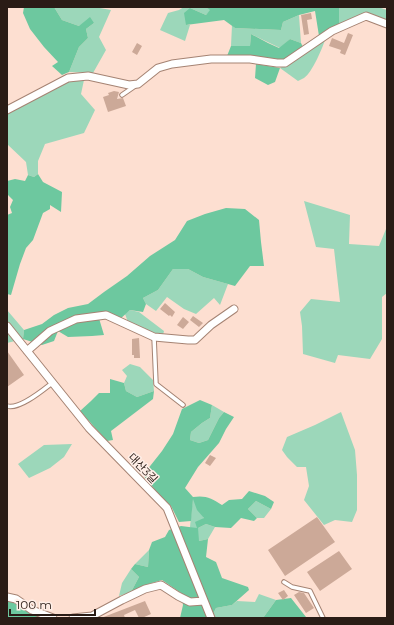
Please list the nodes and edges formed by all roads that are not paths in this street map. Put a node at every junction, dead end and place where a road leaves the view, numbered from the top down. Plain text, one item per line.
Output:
1 (387, 24) edge
2 (138, 84) junction
3 (122, 95) dead end
4 (7, 110) edge
5 (234, 309) dead end
6 (7, 326) edge
7 (154, 337) junction
8 (27, 351) junction
9 (52, 383) junction
10 (183, 405) dead end
11 (7, 406) edge
12 (284, 582) dead end
13 (7, 597) edge
14 (204, 601) junction
15 (53, 618) edge
16 (73, 618) edge
17 (211, 618) edge
18 (323, 618) edge

1 - 2 street
2 - 3 lane
2 - 4 street
5 - 7 street
6 - 8 street, 대산3길
7 - 8 street
7 - 10 lane
8 - 9 street, 대산3길
9 - 11 lane
9 - 14 street, 대산3길
12 - 18 lane
13 - 15 street
14 - 16 street
14 - 17 street, 대산3길

